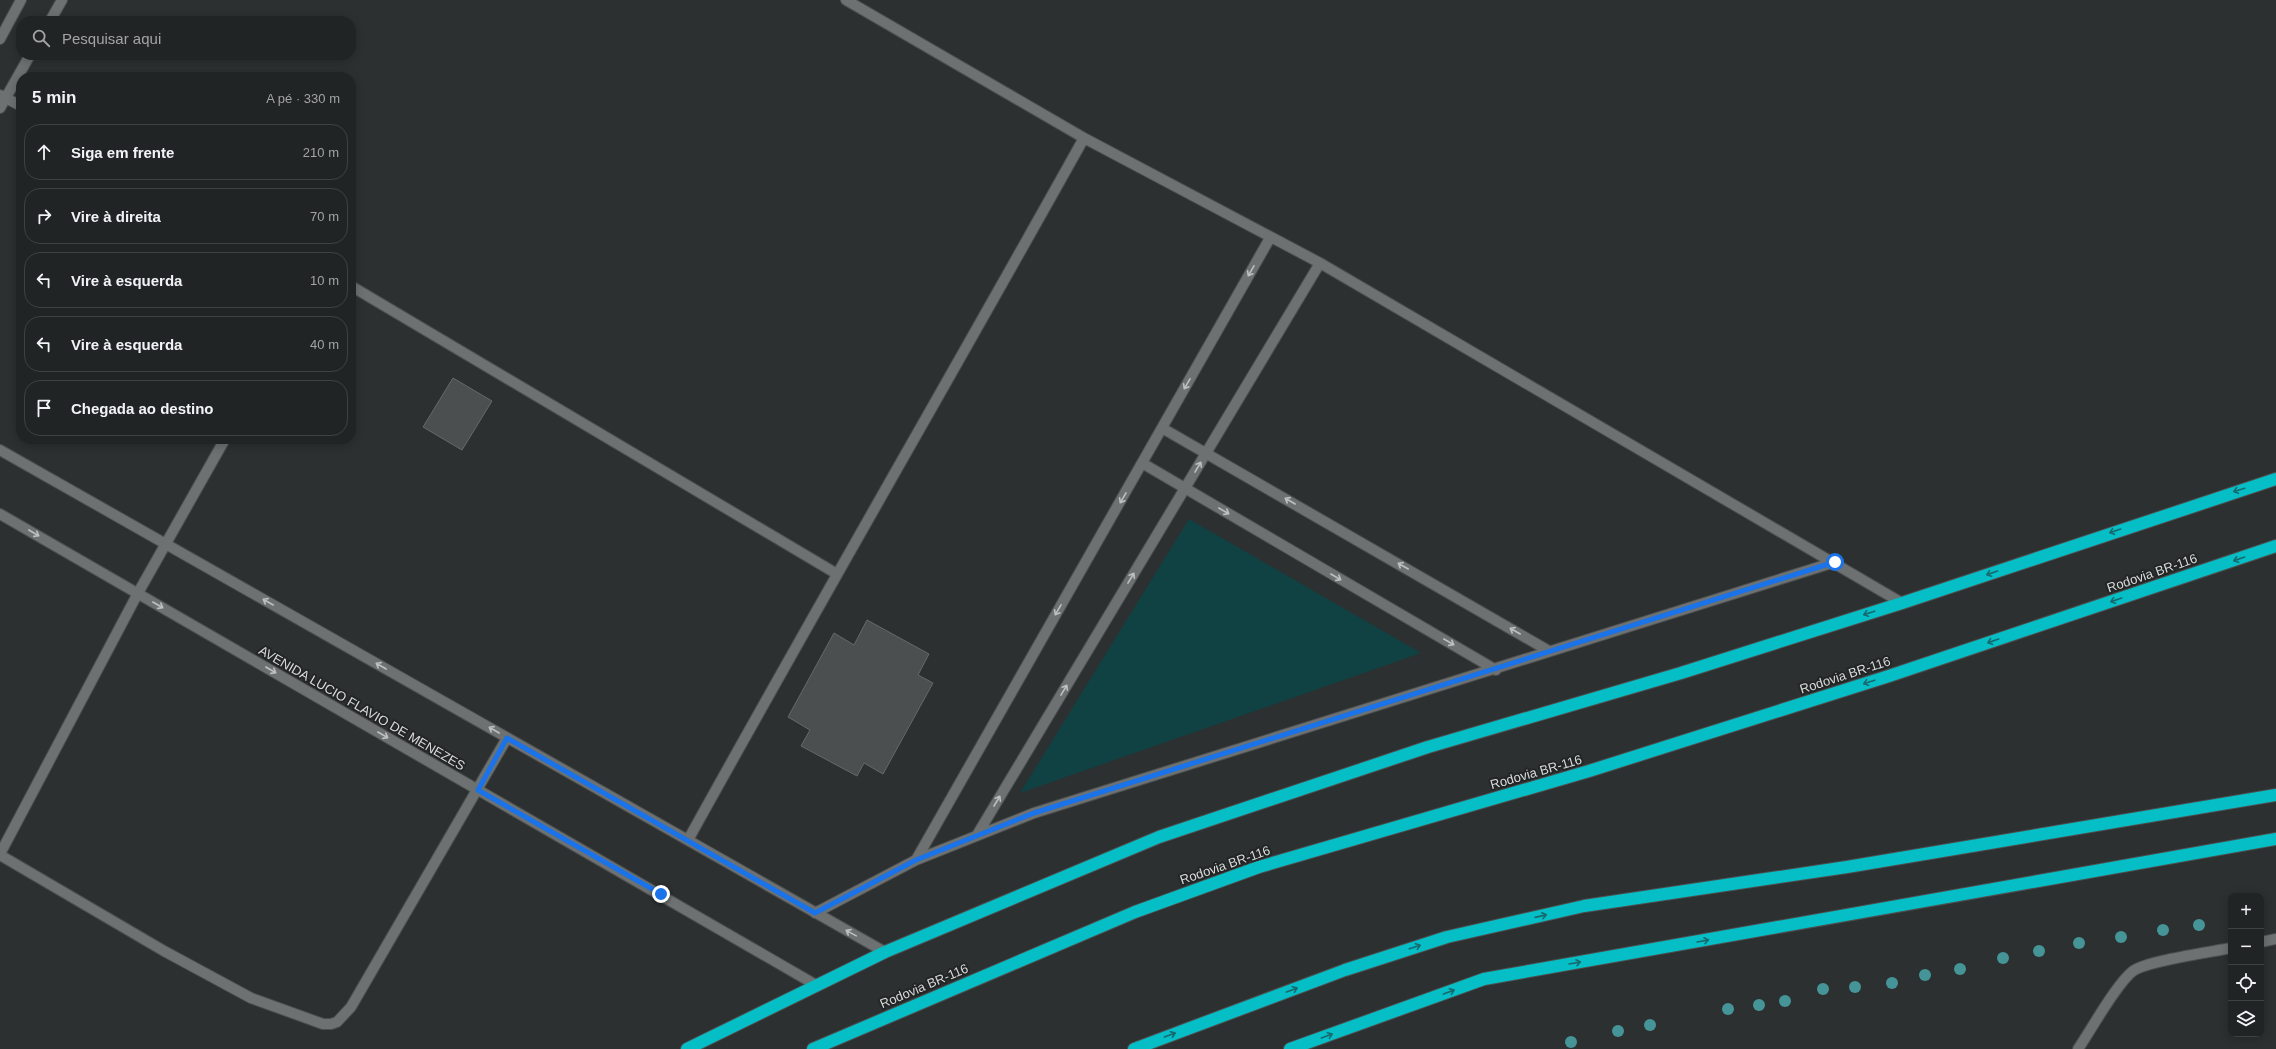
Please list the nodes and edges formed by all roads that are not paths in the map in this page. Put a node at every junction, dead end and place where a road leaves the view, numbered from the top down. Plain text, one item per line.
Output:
1 (21, 0) edge
2 (62, 0) edge
3 (846, 0) edge
4 (53, 16) edge
5 (0, 39) edge
6 (27, 60) edge
7 (19, 72) edge
8 (16, 76) edge
9 (3, 96) edge
10 (16, 103) edge
11 (0, 108) edge
12 (1084, 138) junction
13 (1270, 238) junction
14 (1320, 263) junction
15 (356, 289) edge
16 (1162, 428) junction
17 (222, 444) edge
18 (0, 450) edge
19 (1206, 453) junction
20 (1142, 462) junction
21 (2276, 479) edge
22 (1185, 488) junction
23 (0, 514) edge
24 (166, 544) junction
25 (2276, 546) edge
26 (1835, 562) junction
27 (838, 574) junction
28 (138, 593) junction
29 (1902, 602) junction
30 (1549, 651) junction
31 (1496, 670) junction
32 (507, 738) junction
33 (478, 790) junction
34 (2276, 795) edge
35 (977, 835) junction
36 (2276, 839) edge
37 (688, 840) junction
38 (0, 854) edge
39 (916, 860) junction
40 (815, 913) junction
41 (2276, 939) edge
42 (2264, 941) edge
43 (2228, 949) edge
44 (885, 952) junction
45 (816, 985) junction
46 (687, 1049) edge
47 (814, 1049) edge
48 (1134, 1049) edge
49 (1290, 1049) edge
50 (2078, 1049) edge

1 - 5 street
2 - 4 street
3 - 12 street
6 - 7 street
8 - 9 street
9 - 10 street
9 - 11 street
12 - 13 street
12 - 27 street
13 - 14 street
13 -> 16 street
14 - 19 street
14 - 26 street
15 - 27 street
16 - 19 street
16 - 20 street
17 - 24 street
18 - 24 street
22 -> 19 street
30 -> 19 street
20 - 22 street
20 -> 39 street
21 -> 29 highway
22 -> 31 street
35 -> 22 street
23 -> 28 street, AVENIDA LUCIO FLAVIO DE MENEZES
24 - 28 street
32 -> 24 street
25 -> 47 highway, Rodovia BR-116
26 - 29 street
26 - 30 street
27 - 37 street
28 -> 33 street, AVENIDA LUCIO FLAVIO DE MENEZES
28 - 38 street
29 -> 44 highway
30 - 31 street
31 - 35 street
32 - 33 street
32 - 37 street
33 - 38 street
33 - 45 street, AVENIDA LUCIO FLAVIO DE MENEZES
48 -> 34 highway
35 - 39 street
49 -> 36 highway
37 - 40 street
39 - 40 street
44 -> 40 street
41 - 42 street
43 - 50 street
44 - 45 highway
45 - 46 highway

